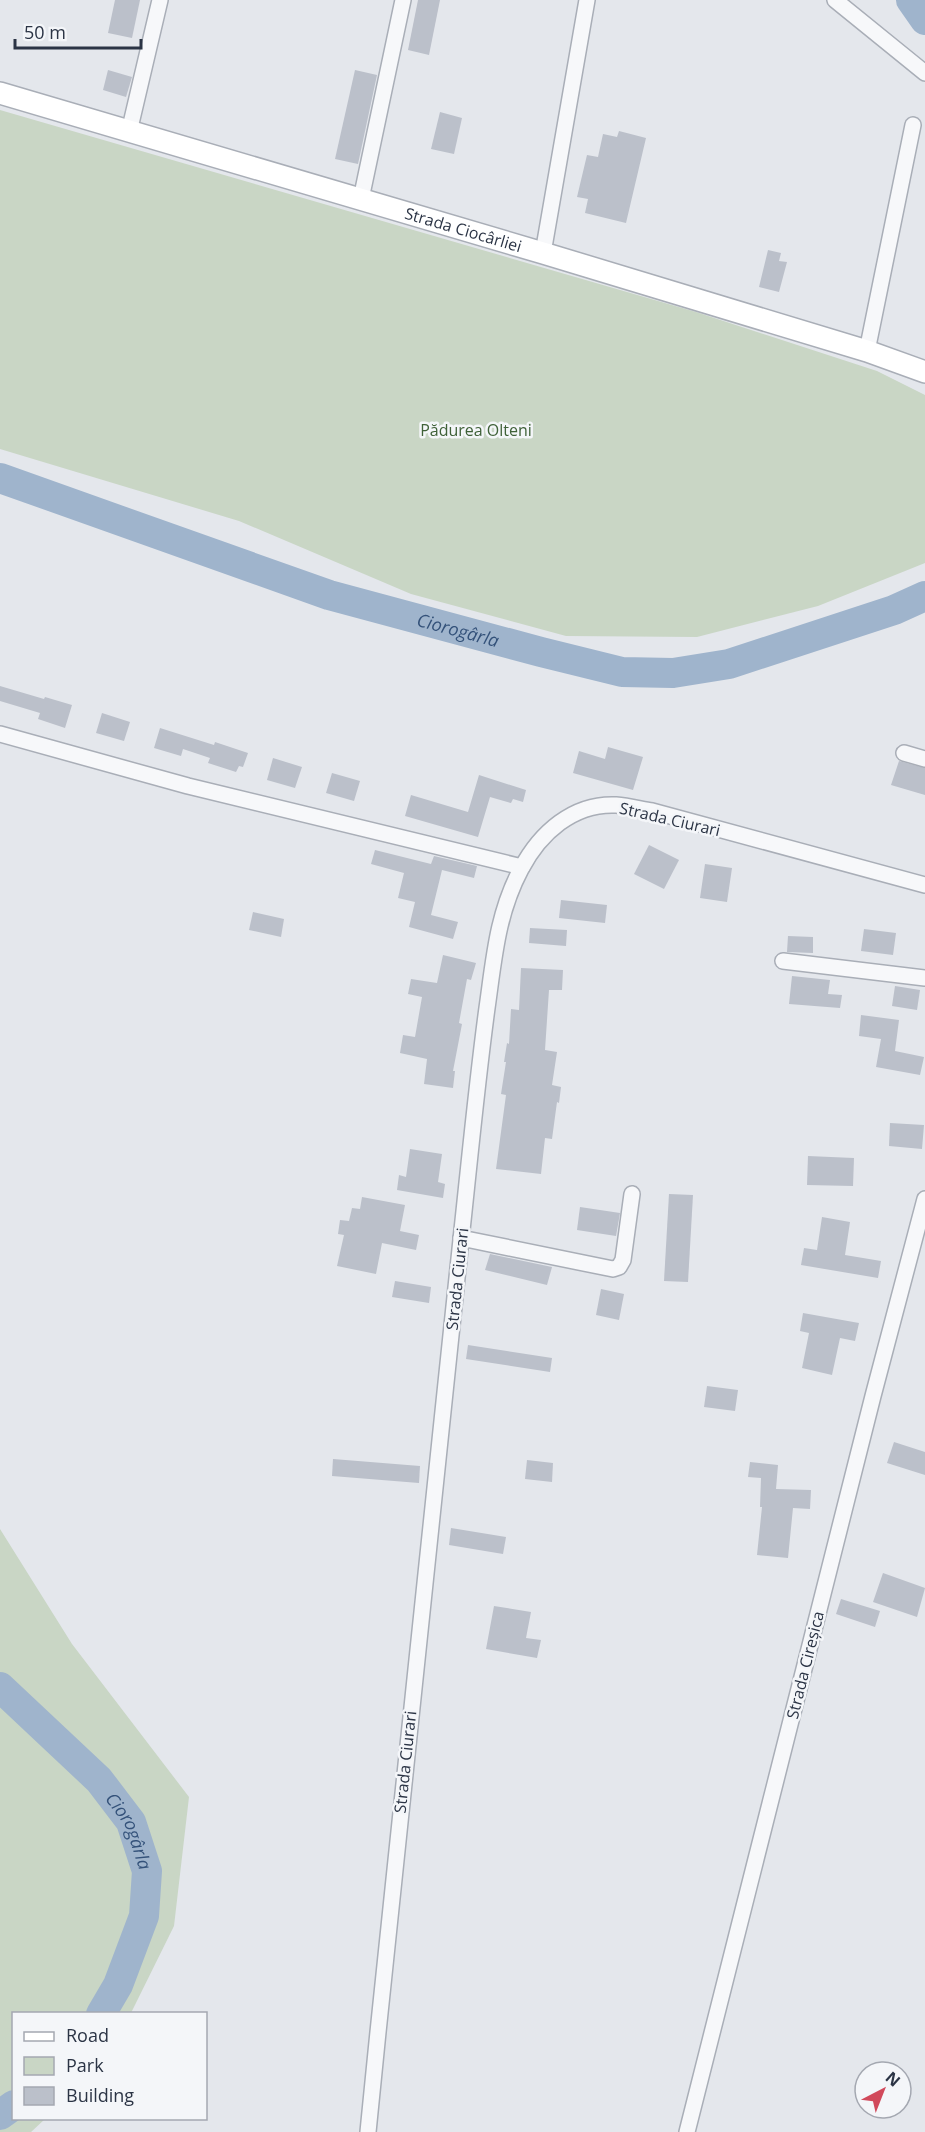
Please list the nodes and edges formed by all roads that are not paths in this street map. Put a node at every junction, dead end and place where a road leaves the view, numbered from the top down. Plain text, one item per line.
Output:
1 (159, 0) edge
2 (403, 0) edge
3 (587, 0) edge
4 (836, 0) edge
5 (925, 72) edge
6 (0, 93) edge
7 (913, 125) dead end
8 (129, 132) junction
9 (360, 199) junction
10 (543, 253) junction
11 (867, 351) junction
12 (925, 372) edge
13 (0, 734) edge
14 (904, 753) dead end
15 (925, 759) edge
16 (522, 867) junction
17 (925, 885) edge
18 (783, 961) dead end
19 (925, 978) edge
20 (632, 1194) dead end
21 (925, 1199) edge
22 (461, 1238) junction
23 (368, 2132) edge
24 (687, 2132) edge

1 - 8 street
2 - 9 street
3 - 10 street
4 - 5 street
6 - 8 street, Strada Ciocârliei
7 - 11 street
8 - 9 street, Strada Ciocârliei
9 - 10 street, Strada Ciocârliei
10 - 11 street, Strada Ciocârliei
11 - 12 street, Strada Ciocârliei
13 - 16 street
14 - 15 street
16 - 17 street, Strada Ciurari
16 - 22 street, Strada Ciurari
18 - 19 street
20 - 22 street
21 - 24 street, Strada Cireșica
22 - 23 street, Strada Ciurari

